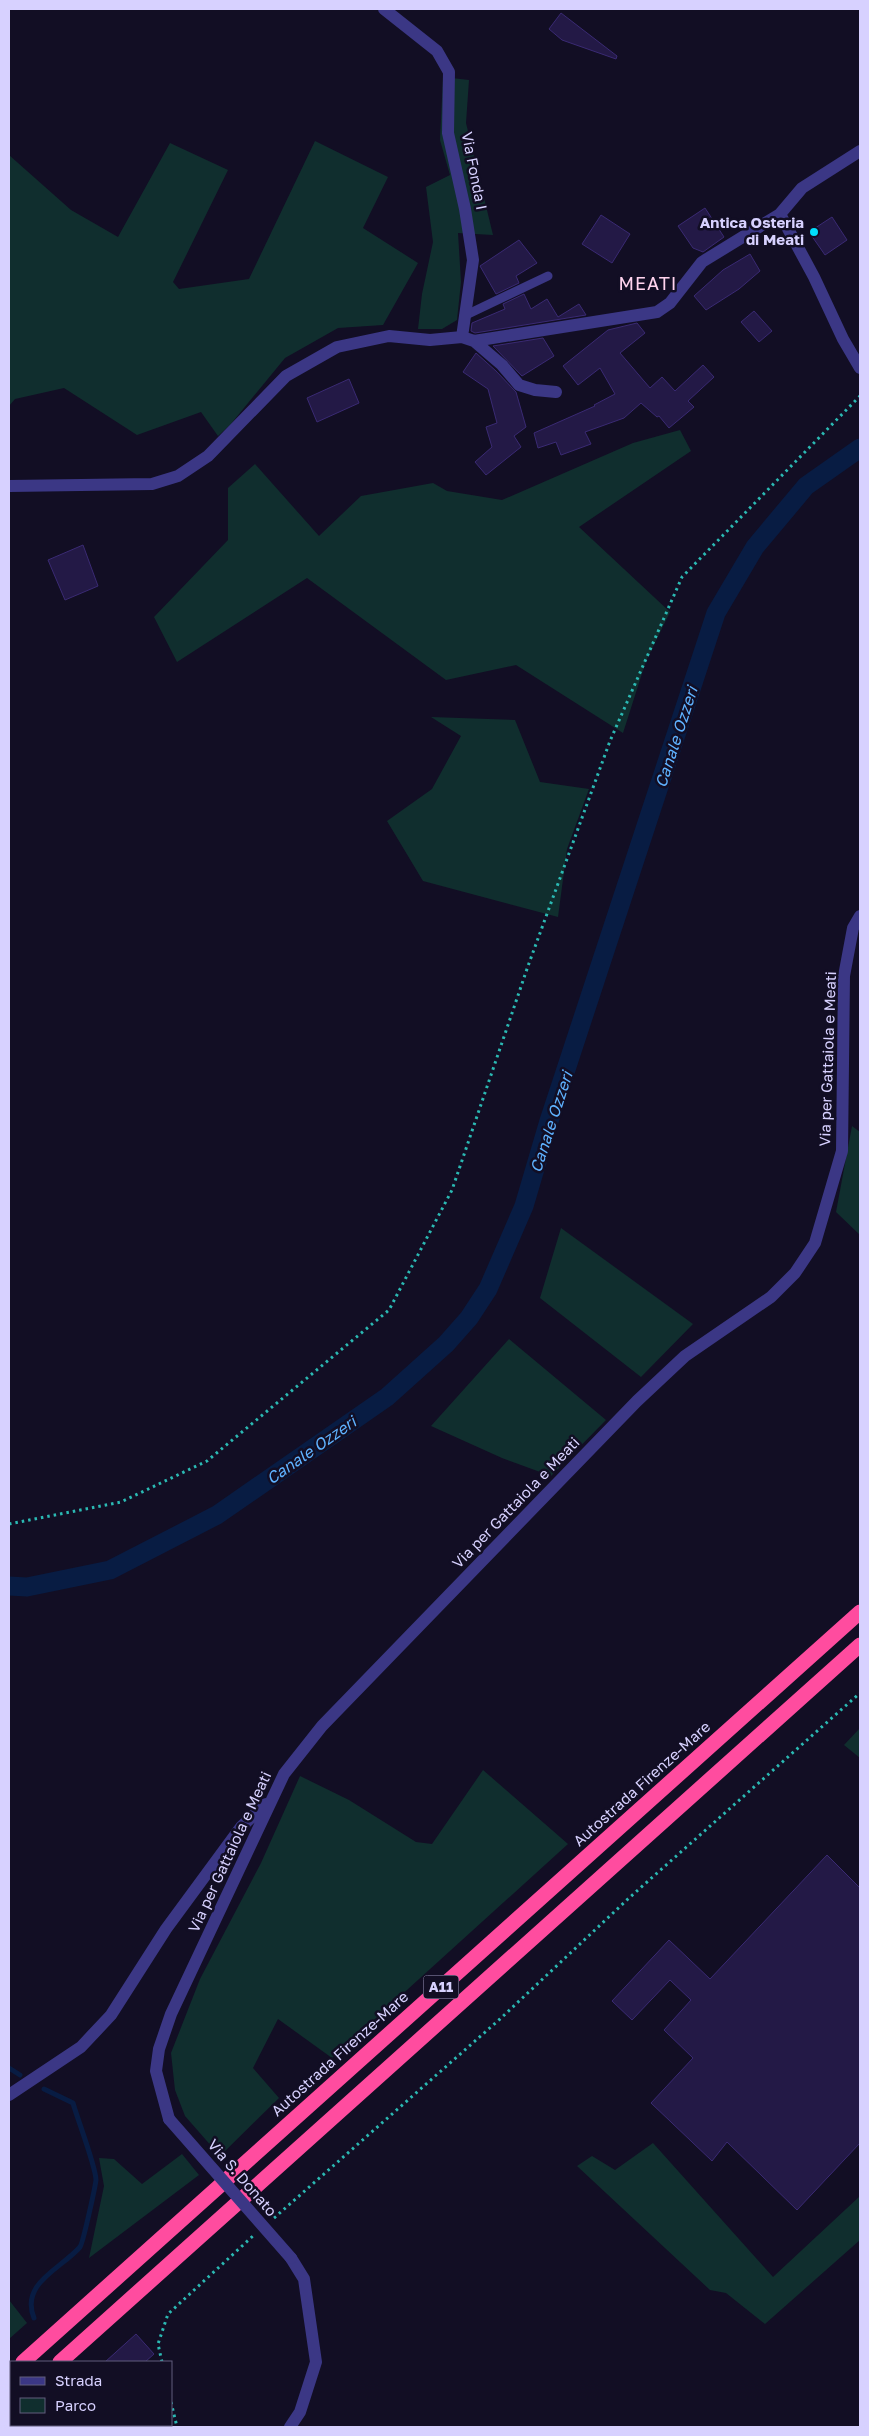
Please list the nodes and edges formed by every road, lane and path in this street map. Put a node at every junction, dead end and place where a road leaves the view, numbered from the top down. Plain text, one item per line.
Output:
1 (384, 9) edge
2 (860, 151) edge
3 (780, 214) junction
4 (548, 276) dead end
5 (464, 316) junction
6 (462, 337) junction
7 (474, 341) junction
8 (860, 368) edge
9 (556, 392) dead end
10 (860, 396) edge
11 (9, 486) edge
12 (860, 916) edge
13 (9, 1524) edge
14 (860, 1612) edge
15 (860, 1645) edge
16 (860, 1693) edge
17 (272, 1799) junction
18 (9, 2095) edge
19 (169, 2119) joint
20 (273, 2218) dead end
21 (258, 2231) dead end
22 (24, 2361) edge
23 (61, 2361) edge
24 (162, 2361) edge
25 (172, 2406) edge
26 (177, 2427) edge
27 (290, 2427) edge

1 - 5 street, Via Fonda I
2 - 3 street
3 - 7 street
3 - 8 street
4 - 5 lane
5 - 6 street, Via Fonda I
6 - 7 street
6 - 11 street
7 - 9 street
10 - 13 path
12 - 17 street, Via per Gattaiola e Meati
14 - 22 highway, Autostrada Firenze-Mare / A11
15 - 23 highway, A11
16 - 20 path
17 - 18 street
17 - 19 street, Via per Gattaiola e Meati
19 - 27 street, Via S. Donato, bridge
21 - 24 path
25 - 26 path

